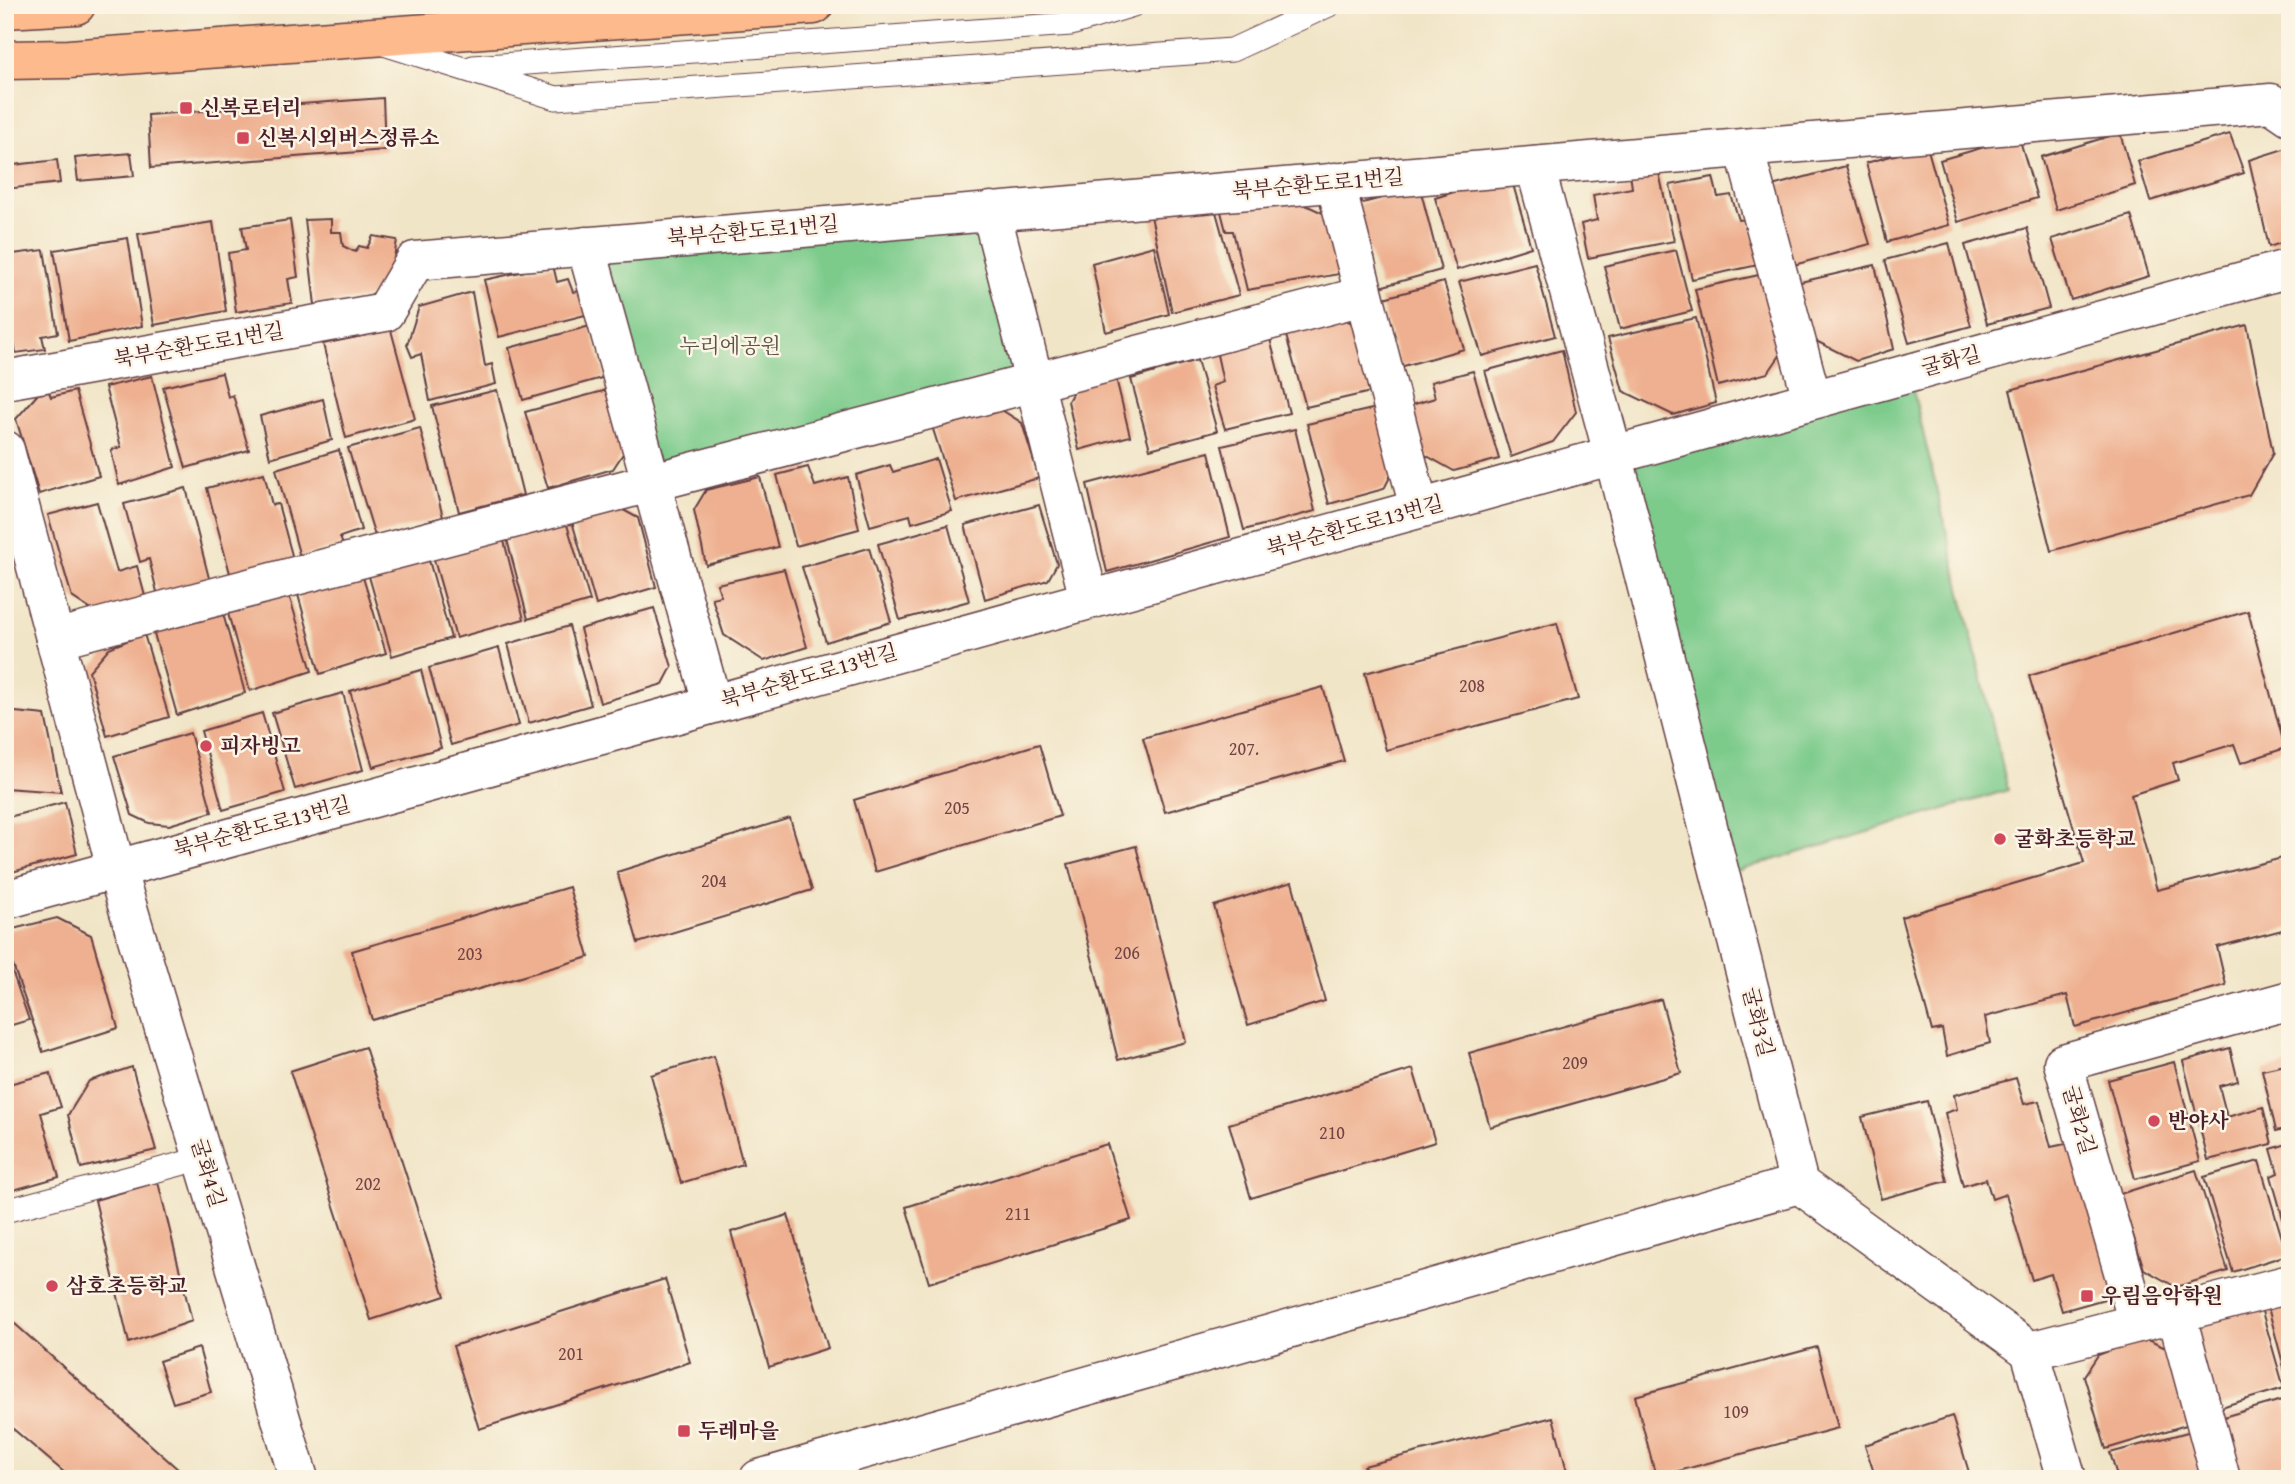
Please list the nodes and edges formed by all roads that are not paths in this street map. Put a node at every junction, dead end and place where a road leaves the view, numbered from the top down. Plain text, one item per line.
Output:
1 (76, 5) edge
2 (814, 5) edge
3 (1133, 5) edge
4 (1329, 5) edge
5 (5, 9) edge
6 (367, 38) junction
7 (5, 60) edge
8 (459, 68) junction
9 (2290, 116) edge
10 (1744, 148) junction
11 (1535, 166) junction
12 (1335, 182) junction
13 (990, 211) junction
14 (586, 246) junction
15 (2290, 268) edge
16 (1363, 296) junction
17 (5, 380) edge
18 (1034, 382) junction
19 (1812, 399) junction
20 (5, 450) edge
21 (1613, 454) junction
22 (651, 483) junction
23 (1419, 508) junction
24 (1089, 599) junction
25 (55, 639) junction
26 (712, 704) junction
27 (116, 868) junction
28 (5, 900) edge
29 (2290, 1000) edge
30 (203, 1158) junction
31 (1799, 1184) junction
32 (5, 1211) edge
33 (2290, 1284) edge
34 (2176, 1314) junction
35 (2138, 1323) junction
36 (2031, 1351) junction
37 (299, 1479) edge
38 (759, 1479) edge
39 (2067, 1479) edge
40 (2221, 1479) edge

1 - 5 highway
2 - 6 highway
3 - 8 lane
4 - 8 lane
6 - 7 highway
6 - 8 lane
9 - 10 street, 북부순환도로1번길
10 - 11 street, 북부순환도로1번길
10 - 19 street
11 - 12 street, 북부순환도로1번길
11 - 21 street, 굴화3길
12 - 13 street, 북부순환도로1번길
12 - 16 street
13 - 14 street, 북부순환도로1번길
13 - 18 street
14 - 17 street, 북부순환도로1번길
14 - 22 street
15 - 19 street, 굴화길
16 - 18 street
16 - 23 street
18 - 22 street
18 - 24 street
19 - 21 street, 굴화길
20 - 25 street
21 - 23 street, 북부순환도로13번길
21 - 31 street, 굴화3길
22 - 25 street
22 - 26 street
23 - 24 street, 북부순환도로13번길
24 - 26 street, 북부순환도로13번길
25 - 27 street, 굴화4길
26 - 27 street, 북부순환도로13번길
27 - 28 street, 북부순환도로13번길
27 - 30 street, 굴화4길
29 - 35 street, 굴화2길
30 - 32 lane
30 - 37 street, 굴화4길
31 - 36 street
31 - 38 street
33 - 34 street
34 - 35 street
34 - 40 street
35 - 36 street
36 - 39 street

